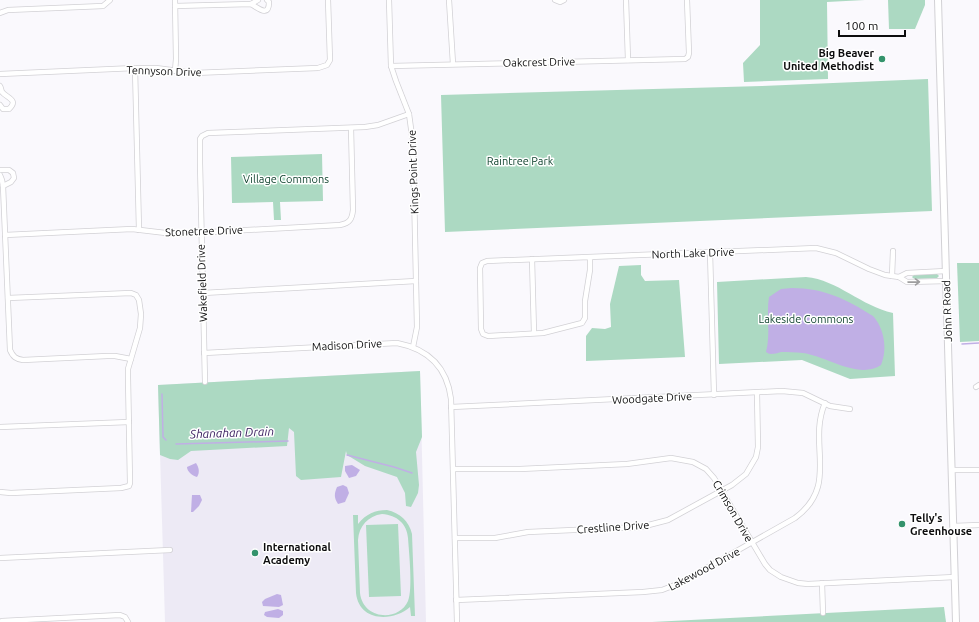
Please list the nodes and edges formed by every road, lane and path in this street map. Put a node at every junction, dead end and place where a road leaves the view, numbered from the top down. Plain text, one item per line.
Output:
1 (110, 0) edge
2 (175, 0) edge
3 (258, 0) edge
4 (267, 0) edge
5 (328, 0) edge
6 (389, 0) edge
7 (449, 0) edge
8 (555, 0) edge
9 (564, 0) edge
10 (626, 0) edge
11 (688, 0) edge
12 (938, 0) edge
13 (252, 4) junction
14 (175, 6) junction
15 (0, 13) edge
16 (628, 60) junction
17 (453, 64) junction
18 (391, 66) junction
19 (135, 68) junction
20 (175, 70) junction
21 (0, 74) edge
22 (0, 86) edge
23 (0, 106) edge
24 (409, 114) junction
25 (351, 128) junction
26 (0, 170) edge
27 (0, 175) edge
28 (3, 186) junction
29 (139, 230) junction
30 (201, 232) junction
31 (5, 235) junction
32 (893, 251) dead end
33 (710, 252) junction
34 (590, 257) junction
35 (532, 259) junction
36 (946, 271) junction
37 (892, 276) junction
38 (899, 277) junction
39 (416, 281) junction
40 (947, 281) junction
41 (203, 293) junction
42 (8, 298) junction
43 (534, 334) junction
44 (413, 347) junction
45 (204, 353) junction
46 (131, 359) junction
47 (205, 382) dead end
48 (756, 392) junction
49 (714, 395) junction
50 (825, 403) junction
51 (451, 407) junction
52 (850, 409) dead end
53 (129, 422) junction
54 (0, 427) edge
55 (453, 468) junction
56 (952, 470) junction
57 (979, 470) edge
58 (722, 490) junction
59 (0, 492) edge
60 (979, 525) edge
61 (953, 526) junction
62 (455, 538) junction
63 (752, 543) junction
64 (170, 550) dead end
65 (0, 558) edge
66 (955, 577) junction
67 (822, 583) junction
68 (456, 600) junction
69 (823, 613) dead end
70 (2, 621) dead end
71 (128, 622) edge
72 (457, 622) edge
73 (956, 622) edge

1 - 15 street
2 - 14 street
3 - 13 street
4 - 13 street
5 - 20 street, Tennyson Drive
6 - 18 street, Kings Point Drive
7 - 17 street
8 - 9 street
10 - 16 street
11 - 16 street, Oakcrest Drive
12 - 36 main road, John R Road
13 - 14 street
14 - 20 street
16 - 17 street, Oakcrest Drive
17 - 18 street, Oakcrest Drive
18 - 24 street, Kings Point Drive
19 - 20 street, Tennyson Drive
19 - 21 street, Tennyson Drive
19 - 29 street
22 - 23 street
24 - 25 street
24 - 39 street, Kings Point Drive
25 - 30 street, Stonetree Drive
25 - 30 street, Wakefield Drive
26 - 28 street
27 - 28 street
28 - 31 street
29 - 30 street, Stonetree Drive
29 - 31 street, Stonetree Drive
30 - 41 street, Wakefield Drive
31 - 42 street
32 - 37 street
33 - 34 street, North Lake Drive
33 - 37 street, North Lake Drive
33 - 49 street
34 - 35 street, North Lake Drive
34 - 43 street
35 - 43 street
35 - 43 street, North Lake Drive
36 - 38 street, North Lake Drive
36 - 40 main road, John R Road
37 - 38 street, North Lake Drive
38 -> 40 street, North Lake Drive
39 - 41 street
39 - 44 street, Kings Point Drive
40 - 56 main road, John R Road
41 - 45 street, Wakefield Drive
42 - 46 street
42 - 46 street
44 - 45 street, Madison Drive
44 - 51 street, Madison Drive
45 - 47 street, Wakefield Drive
46 - 53 street
48 - 49 street, Woodgate Drive
48 - 50 street, Woodgate Drive
48 - 58 street, Crestline Drive
49 - 51 street, Woodgate Drive
50 - 52 street, Woodgate Drive
50 - 63 street, Lakewood Drive
51 - 55 street, Madison Drive
53 - 54 street
53 - 59 street
55 - 58 street, Crimson Drive
55 - 62 street, Madison Drive
56 - 57 street
56 - 61 main road, John R Road
58 - 62 street, Crestline Drive
58 - 63 street, Crimson Drive
60 - 61 street
61 - 66 main road, John R Road
62 - 68 street, Madison Drive
63 - 67 street, Crimson Drive
63 - 68 street, Lakewood Drive
64 - 65 street
66 - 67 street, Crimson Drive
66 - 73 main road, John R Road
67 - 69 street
68 - 72 street, Madison Drive
70 - 71 street

